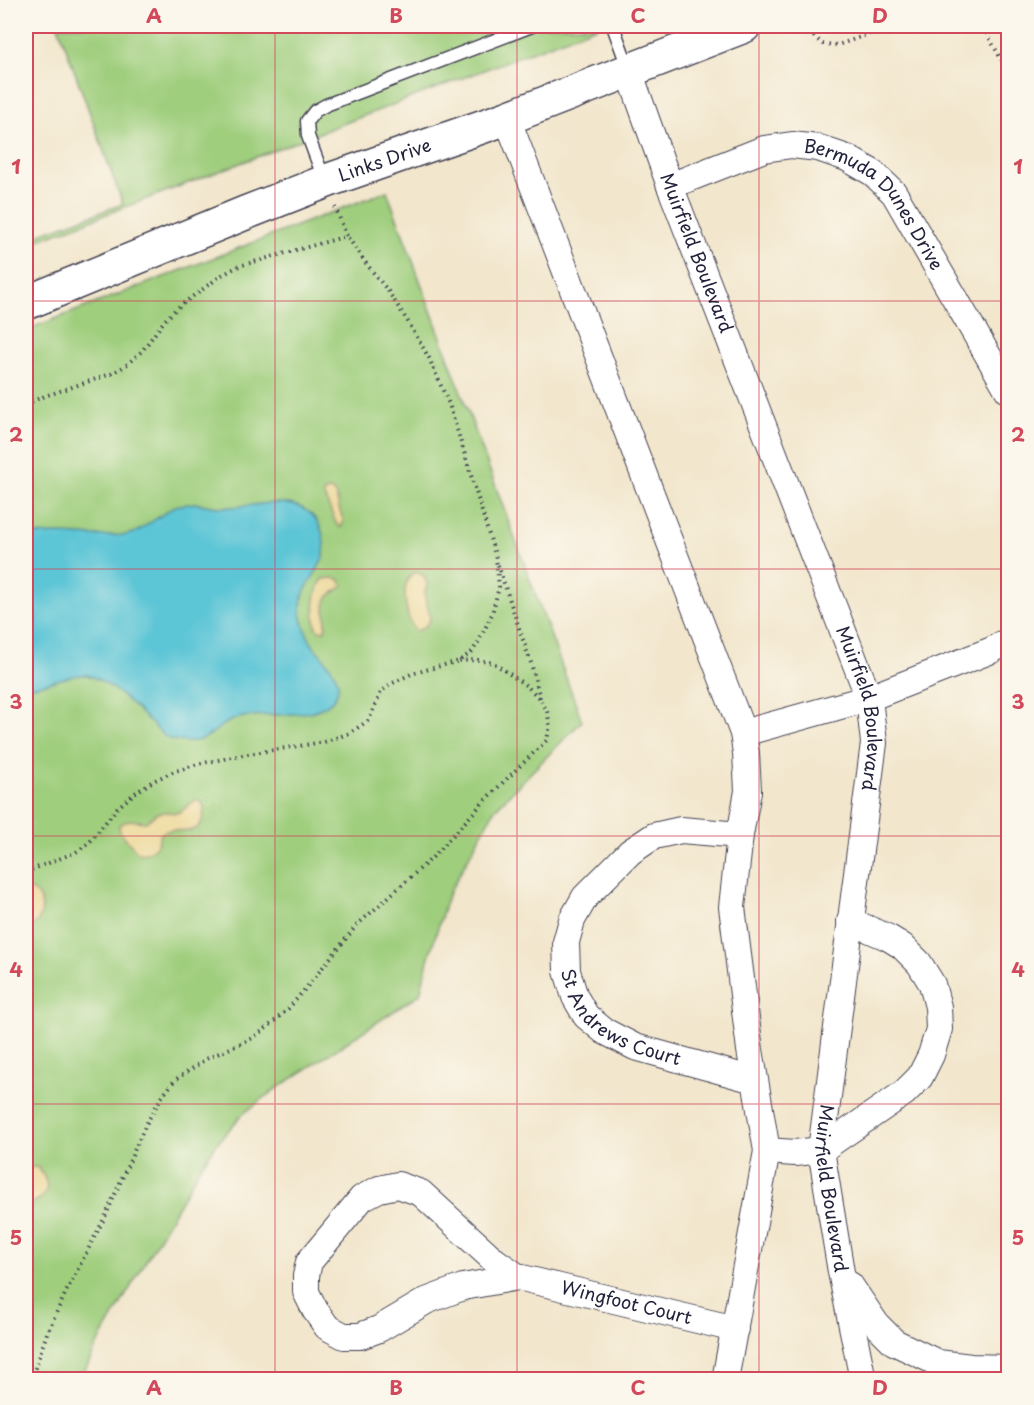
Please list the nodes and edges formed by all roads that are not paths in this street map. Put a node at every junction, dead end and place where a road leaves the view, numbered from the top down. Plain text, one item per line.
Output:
1 (532, 26) edge
2 (613, 26) edge
3 (744, 26) edge
4 (629, 71) junction
5 (507, 118) junction
6 (325, 182) junction
7 (670, 186) junction
8 (26, 303) edge
9 (1008, 390) edge
10 (1008, 641) edge
11 (869, 698) junction
12 (743, 733) junction
13 (740, 835) junction
14 (850, 921) junction
15 (754, 1080) junction
16 (821, 1150) junction
17 (768, 1151) junction
18 (842, 1272) junction
19 (518, 1277) junction
20 (735, 1329) junction
21 (1008, 1368) edge
22 (725, 1380) edge
23 (863, 1380) edge

1 - 6 lane
2 - 4 lane
3 - 4 street, Links Drive
4 - 5 street, Links Drive
4 - 7 street, Muirfield Boulevard
5 - 6 street, Links Drive
5 - 12 street
6 - 8 street, Links Drive
7 - 9 street, Bermuda Dunes Drive
7 - 11 street, Muirfield Boulevard
10 - 11 street
11 - 12 street
11 - 14 street, Muirfield Boulevard
12 - 13 street
13 - 15 street
13 - 15 street, St Andrews Court
14 - 16 street, Muirfield Boulevard
14 - 16 street
15 - 17 street
16 - 17 street
16 - 18 street, Muirfield Boulevard
17 - 20 street
18 - 21 street
18 - 23 street, Muirfield Boulevard
19 - 19 street, Wingfoot Court
19 - 20 street, Wingfoot Court
20 - 22 street

